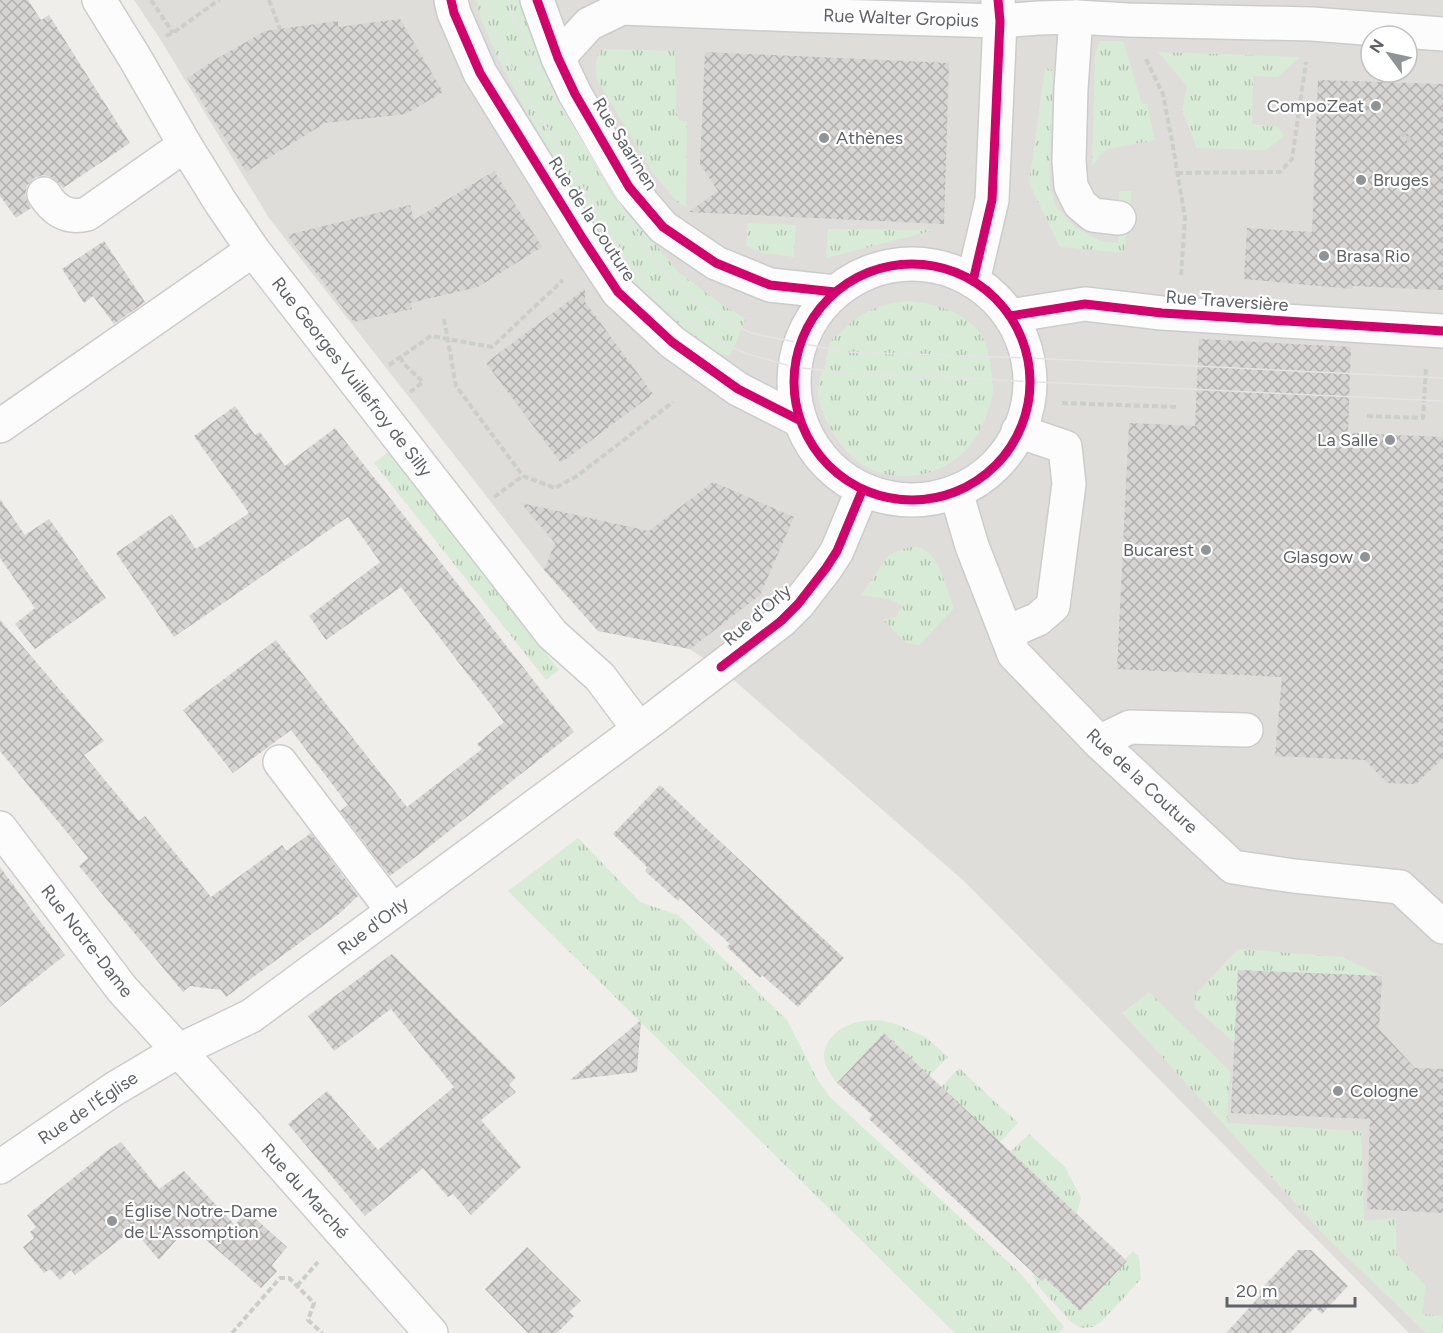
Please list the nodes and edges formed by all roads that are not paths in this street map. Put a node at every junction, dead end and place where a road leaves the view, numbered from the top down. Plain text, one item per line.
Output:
1 (99, 0) edge
2 (451, 0) edge
3 (537, 0) edge
4 (999, 10) edge
5 (1076, 17) junction
6 (1443, 34) edge
7 (558, 58) junction
8 (185, 146) junction
9 (44, 194) dead end
10 (1119, 218) dead end
11 (253, 250) junction
12 (974, 281) junction
13 (835, 292) junction
14 (1010, 316) junction
15 (1443, 331) edge
16 (799, 420) junction
17 (0, 426) edge
18 (1018, 431) junction
19 (862, 491) junction
20 (956, 492) junction
21 (1006, 633) junction
22 (639, 729) junction
23 (1246, 730) dead end
24 (1099, 742) junction
25 (280, 762) dead end
26 (0, 828) edge
27 (393, 911) junction
28 (1443, 927) edge
29 (178, 1051) junction
30 (0, 1167) edge
31 (431, 1333) edge

1 - 8 street, Rue Georges Vuillefroy de Silly
2 - 16 street, Rue de la Couture
3 - 7 street, Rue Saarinen
4 - 5 street, Rue Walter Gropius
4 - 7 street, Rue Walter Gropius
4 - 12 street
5 - 6 street, Rue Walter Gropius
5 - 10 street
7 - 13 street, Rue Saarinen
8 - 9 street
8 - 11 street, Rue Georges Vuillefroy de Silly
11 - 17 street
11 - 22 street, Rue Georges Vuillefroy de Silly
12 - 13 street
12 - 14 street
13 - 16 street
14 - 15 street, Rue Traversière
14 - 18 street
16 - 19 street
18 - 20 street
18 - 21 street
19 - 20 street
19 - 22 street, Rue d'Orly
20 - 21 street, Rue de la Couture
21 - 24 street, Rue de la Couture
22 - 27 street, Rue d'Orly
23 - 24 street
24 - 28 street, Rue de la Couture
25 - 27 street
26 - 29 street, Rue Notre-Dame
27 - 29 street, Rue d'Orly
29 - 30 street, Rue de l'Église
29 - 31 street, Rue du Marché

